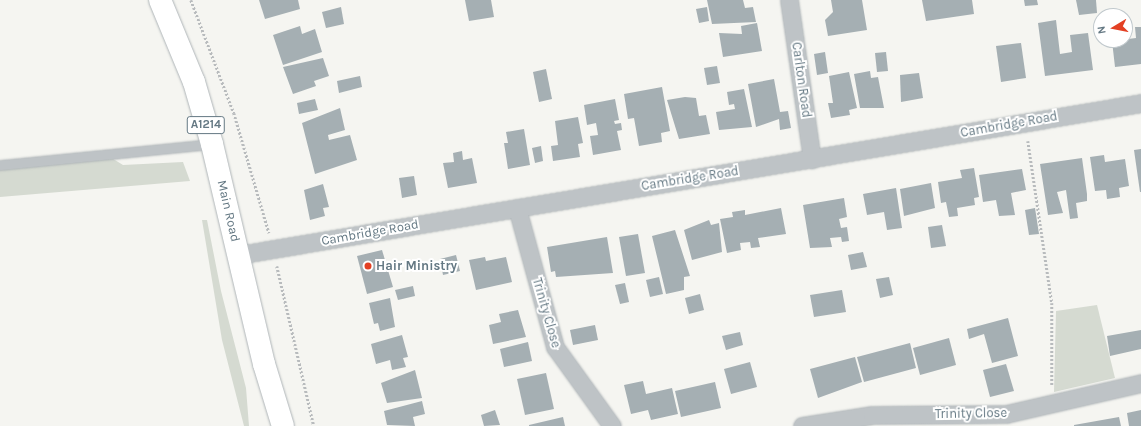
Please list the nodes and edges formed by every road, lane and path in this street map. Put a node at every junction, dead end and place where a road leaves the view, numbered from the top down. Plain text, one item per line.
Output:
1 (160, 0) edge
2 (191, 0) edge
3 (789, 0) edge
4 (1141, 103) edge
5 (1025, 123) junction
6 (212, 144) junction
7 (812, 159) junction
8 (0, 165) edge
9 (517, 208) junction
10 (273, 249) junction
11 (238, 255) junction
12 (1141, 383) edge
13 (1052, 404) junction
14 (1026, 418) edge
15 (821, 424) edge
16 (283, 426) edge
17 (314, 426) edge
18 (612, 426) edge
19 (802, 426) edge

1 - 6 main road, Main Road / A1214
2 - 10 path
3 - 7 street, Carlton Road
4 - 5 street, Cambridge Road
5 - 7 street, Cambridge Road
5 - 13 path
6 - 8 lane
6 - 11 main road, Main Road / A1214
7 - 9 street, Cambridge Road
9 - 10 street, Cambridge Road
9 - 18 street, Trinity Close
10 - 11 street, Cambridge Road
10 - 17 path
11 - 16 main road, Main Road / A1214
12 - 13 street, Trinity Close
13 - 14 street, Trinity Close
14 - 15 street, Trinity Close
15 - 19 street, Trinity Close

